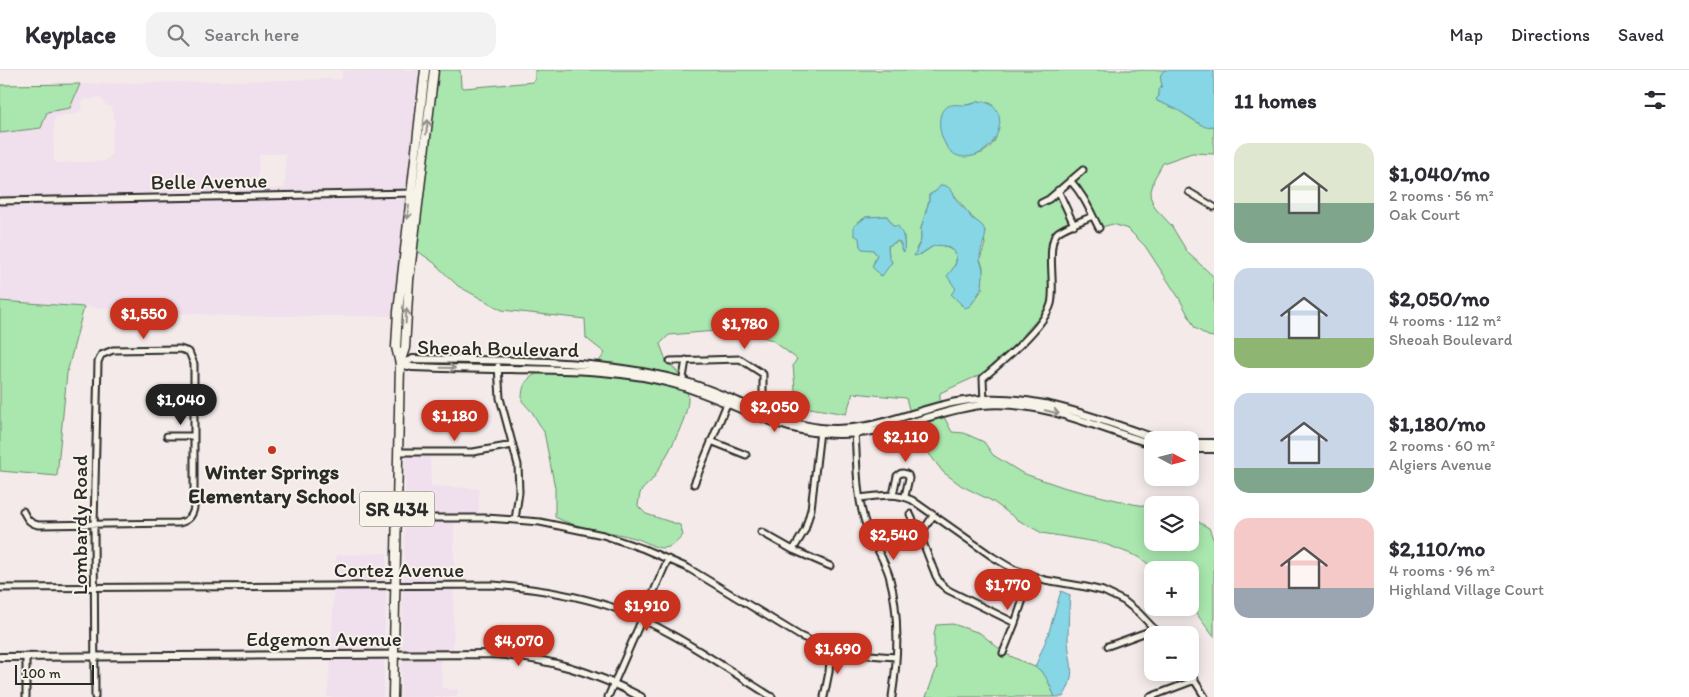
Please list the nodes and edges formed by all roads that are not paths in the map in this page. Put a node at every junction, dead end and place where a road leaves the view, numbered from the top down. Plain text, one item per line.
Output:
1 (424, 70) edge
2 (434, 70) edge
3 (416, 146) junction
4 (422, 166) junction
5 (1083, 170) dead end
6 (1070, 180) junction
7 (1058, 190) junction
8 (1189, 192) dead end
9 (410, 193) junction
10 (419, 193) junction
11 (0, 201) edge
12 (1041, 203) dead end
13 (1214, 207) edge
14 (1093, 216) junction
15 (1074, 225) junction
16 (1099, 228) dead end
17 (686, 360) junction
18 (498, 361) junction
19 (670, 361) dead end
20 (400, 364) junction
21 (498, 369) junction
22 (682, 384) junction
23 (728, 401) junction
24 (984, 402) junction
25 (763, 412) junction
26 (820, 431) junction
27 (855, 431) junction
28 (1144, 435) edge
29 (167, 436) dead end
30 (194, 436) junction
31 (711, 441) junction
32 (1144, 442) edge
33 (1199, 443) edge
34 (1214, 443) edge
35 (513, 445) junction
36 (1199, 449) edge
37 (1214, 449) edge
38 (398, 452) junction
39 (746, 455) dead end
40 (694, 484) dead end
41 (893, 495) junction
42 (905, 496) junction
43 (860, 498) junction
44 (24, 510) dead end
45 (910, 514) dead end
46 (933, 516) junction
47 (397, 518) junction
48 (515, 520) junction
49 (94, 525) junction
50 (761, 532) dead end
51 (920, 535) junction
52 (793, 550) junction
53 (668, 559) junction
54 (830, 566) dead end
55 (1031, 576) junction
56 (396, 585) junction
57 (94, 587) junction
58 (0, 588) edge
59 (642, 620) junction
60 (1015, 623) junction
61 (1152, 626) edge
62 (1144, 633) edge
63 (1108, 646) dead end
64 (830, 649) junction
65 (1003, 653) dead end
66 (394, 654) junction
67 (94, 656) junction
68 (0, 657) edge
69 (26, 657) junction
70 (896, 657) junction
71 (1192, 681) edge
72 (1196, 681) edge
73 (614, 683) junction
74 (26, 697) edge
75 (95, 697) edge
76 (393, 697) edge
77 (608, 697) edge
78 (641, 697) edge
79 (772, 697) edge
80 (824, 697) edge
81 (892, 697) edge
82 (1150, 697) edge
83 (1204, 697) edge

1 - 3 main road, SR 434
4 -> 2 main road, SR 434
3 - 4 main road
3 - 9 main road, SR 434
4 - 10 main road, SR 434
5 - 6 street
6 - 7 street
6 - 14 street
7 - 12 street
7 - 15 street
8 - 13 street
9 - 10 street, Belle Avenue
9 - 11 street, Belle Avenue
9 -> 20 main road, SR 434
20 -> 10 main road, SR 434
14 - 15 street
14 - 16 street
15 - 24 street
17 - 19 street
17 - 22 street
17 - 25 street
18 - 20 street, Sheoah Boulevard
18 - 21 street
18 - 22 street, Sheoah Boulevard
20 -> 21 street, Sheoah Boulevard
20 - 38 main road, SR 434
21 - 22 street, Sheoah Boulevard
21 - 35 street
22 - 23 street, Sheoah Boulevard
23 - 25 street, Sheoah Boulevard
23 - 26 street, Sheoah Boulevard
23 - 31 street
24 - 27 street, Sheoah Boulevard
24 - 28 street, Sheoah Boulevard
24 -> 32 street, Sheoah Boulevard
25 - 26 street, Sheoah Boulevard
26 - 27 street, Sheoah Boulevard
26 - 52 street
27 - 43 street
29 - 30 street
30 - 49 street
30 - 49 street, Lombardy Road
31 - 39 street
31 - 40 street
33 - 34 street
35 - 38 street
35 - 48 street
36 - 37 street
38 - 47 main road, SR 434
41 - 42 street
41 - 42 street
41 - 43 street
42 - 46 street
43 - 70 street
44 - 49 street
45 - 51 street
46 - 51 street
46 - 55 street
47 - 48 street
47 - 56 main road, SR 434
48 - 53 street
49 - 57 street, Lombardy Road
50 - 52 street
51 - 60 street
52 - 54 street
53 - 59 street
53 - 64 street
55 - 60 street
55 - 61 street
56 - 57 street, Cortez Avenue
56 - 59 street, Cortez Avenue
56 - 66 main road, SR 434
57 - 58 street, Cortez Avenue
57 - 67 street, Lombardy Road
59 - 73 street
59 - 79 street, Cortez Avenue
60 - 65 street
62 - 63 street
64 - 70 street
64 - 80 street
66 - 67 street, Edgemon Avenue
66 - 73 street, Edgemon Avenue
66 - 76 main road, SR 434
67 - 69 street, Edgemon Avenue
67 - 75 street, Lombardy Road
68 - 69 street, Edgemon Avenue
69 - 74 street
70 - 81 street
71 - 82 street
72 - 83 street
73 - 77 street
73 - 78 street, Edgemon Avenue

